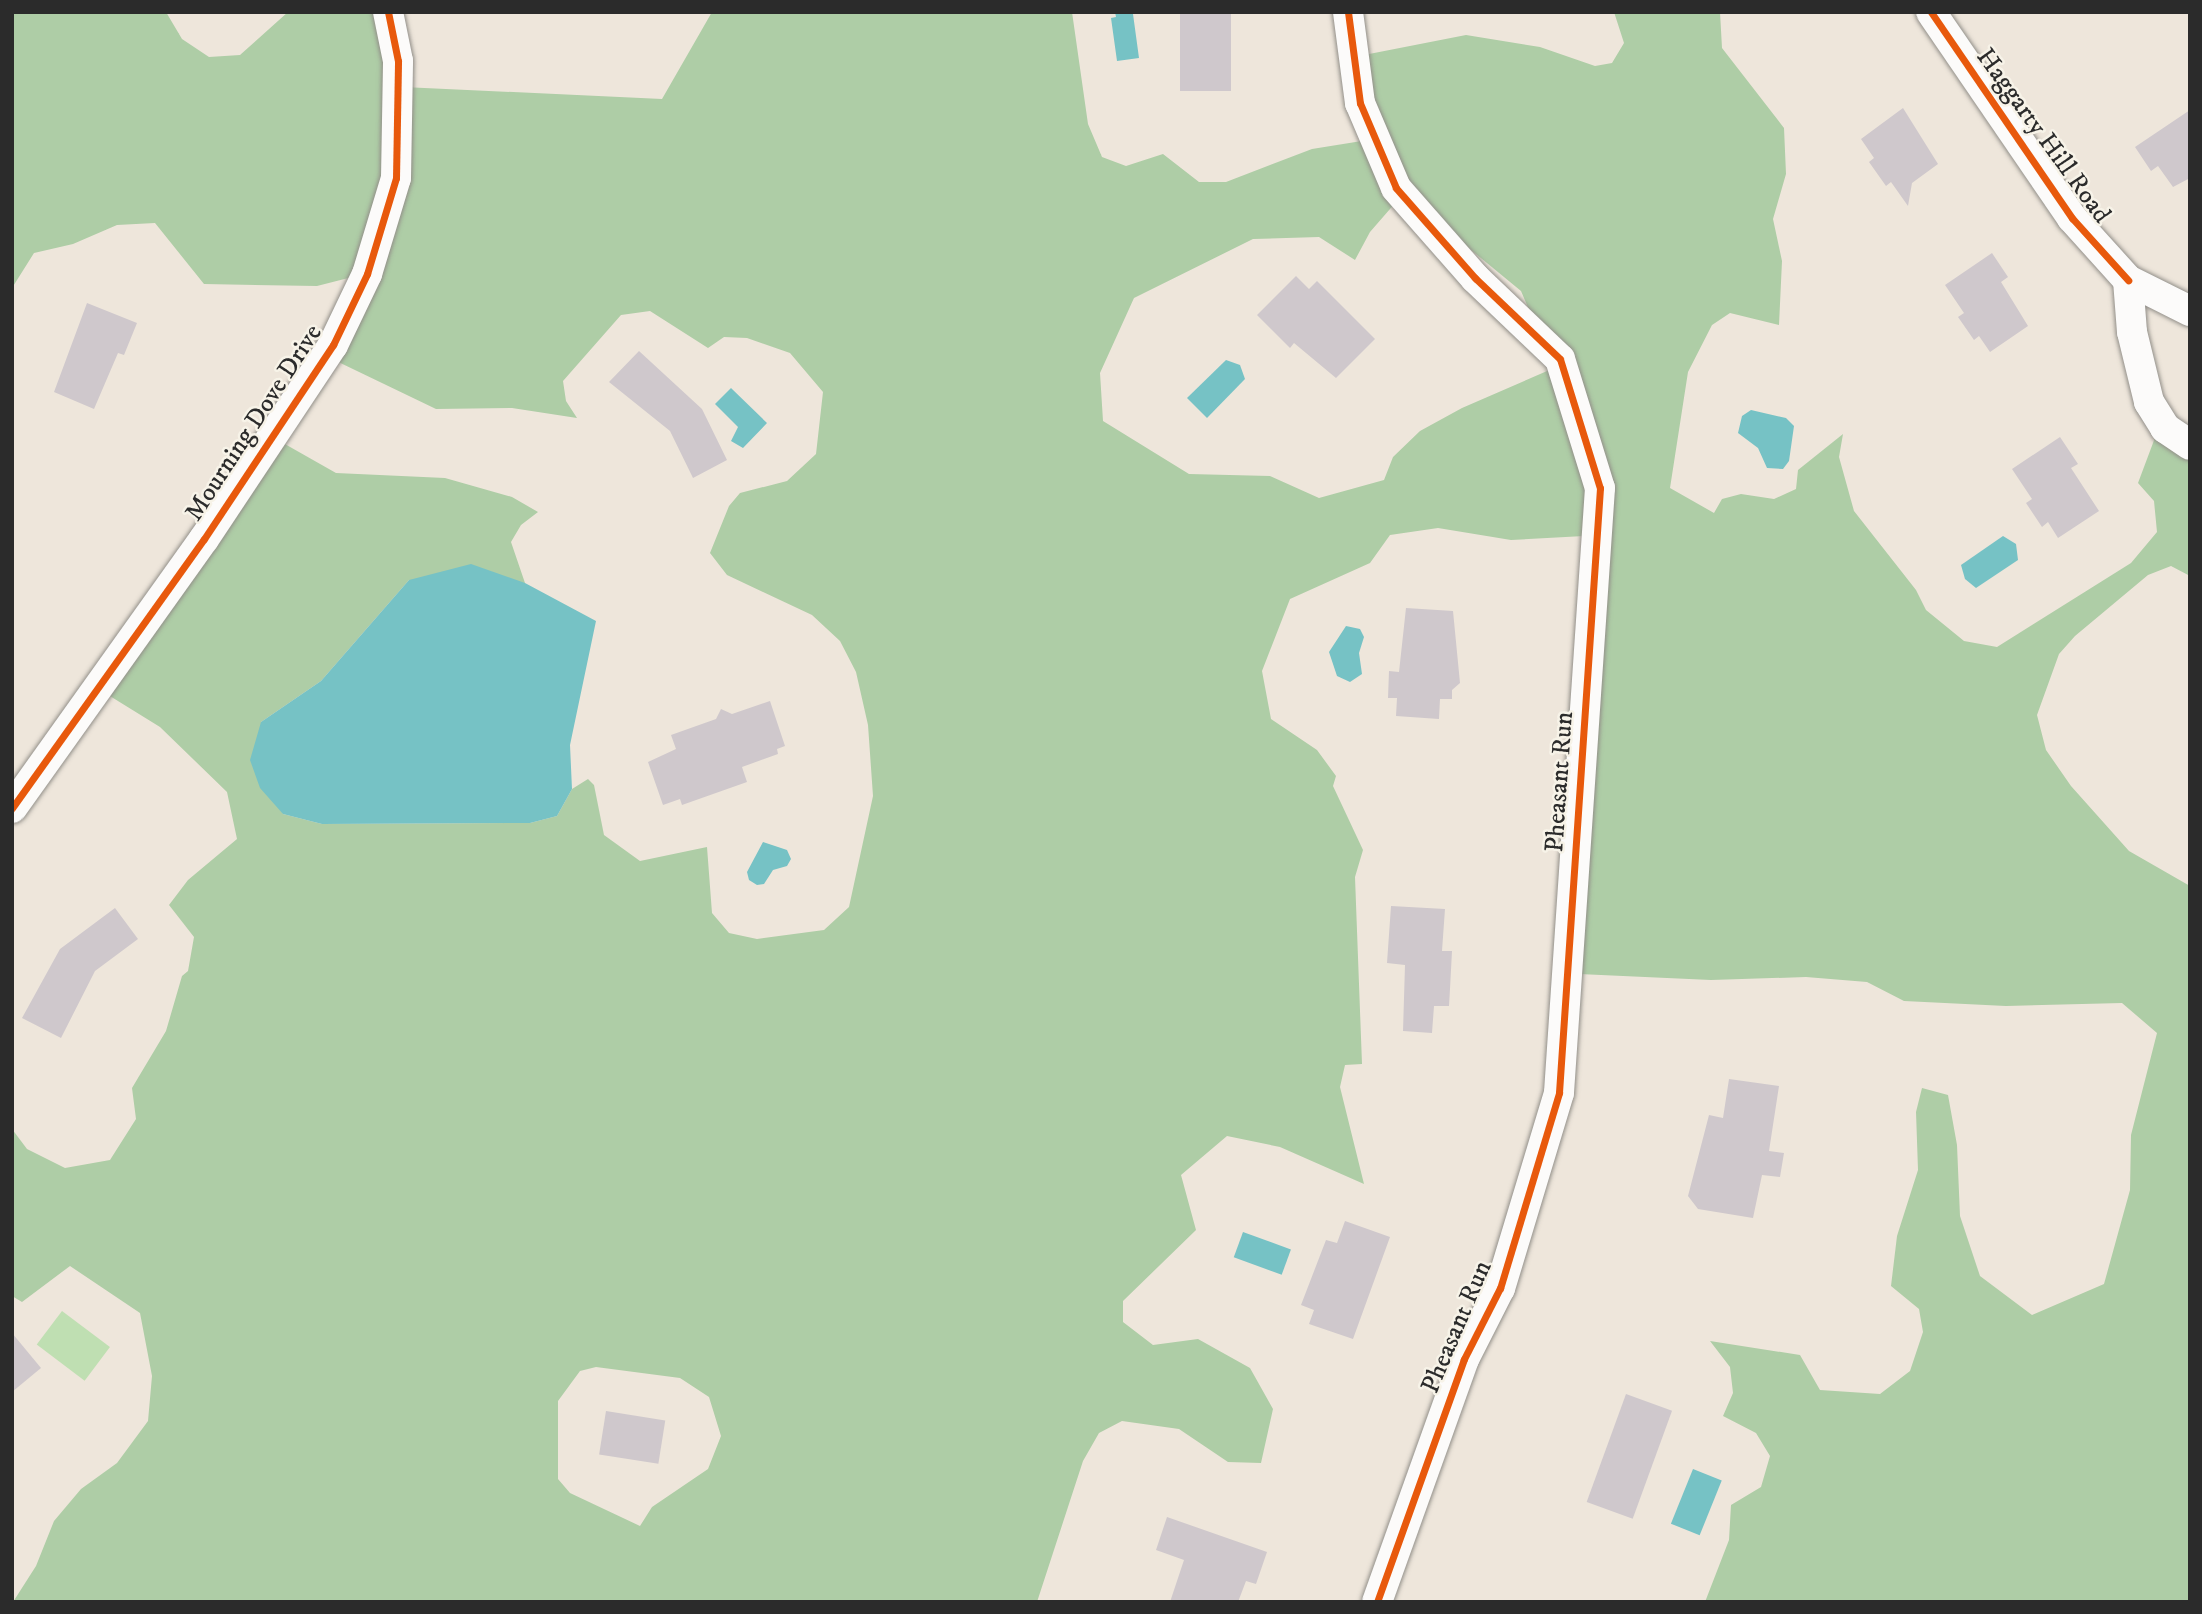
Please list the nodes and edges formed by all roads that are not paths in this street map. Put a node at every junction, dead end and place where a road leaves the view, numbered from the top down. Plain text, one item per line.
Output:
1 (388, 12) edge
2 (1348, 12) edge
3 (1931, 12) edge
4 (2128, 280) junction
5 (2190, 311) edge
6 (2190, 445) edge
7 (12, 808) edge
8 (1377, 1602) edge

1 - 7 street, Mourning Dove Drive
2 - 8 street, Pheasant Run
3 - 4 street, Haggarty Hill Road
4 - 5 street, Haggarty Hill Road
4 - 6 street

